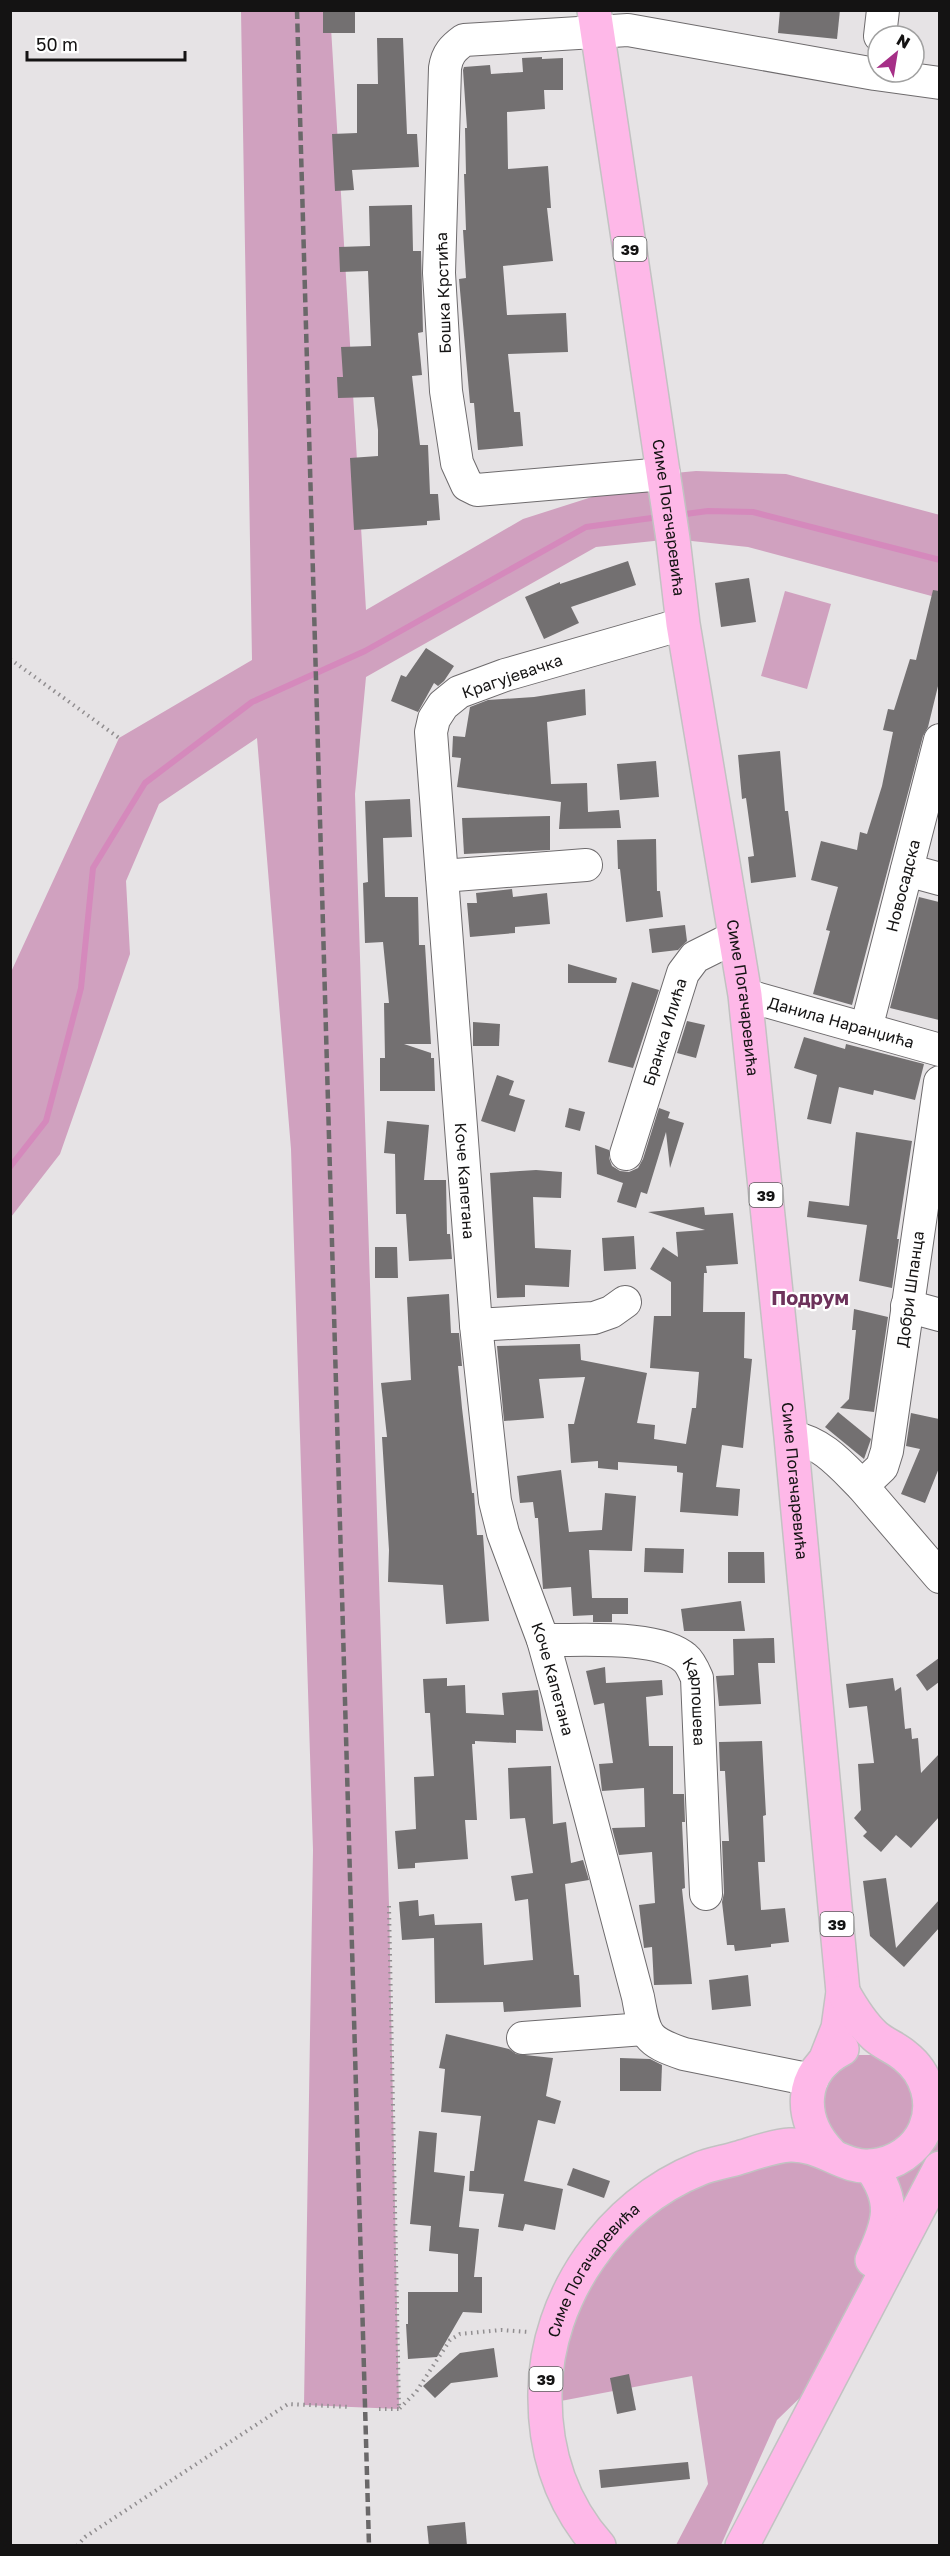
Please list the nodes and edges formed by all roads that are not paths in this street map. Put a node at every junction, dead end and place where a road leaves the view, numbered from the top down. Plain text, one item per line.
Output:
1 (596, 21) edge
2 (866, 60) edge
3 (665, 481) junction
4 (683, 624) junction
5 (939, 740) edge
6 (585, 865) dead end
7 (907, 870) junction
8 (442, 876) junction
9 (939, 879) edge
10 (735, 937) junction
11 (745, 995) junction
12 (866, 1029) junction
13 (454, 1036) joint
14 (939, 1050) edge
15 (939, 1082) edge
16 (626, 1154) dead end
17 (626, 1302) dead end
18 (907, 1306) junction
19 (939, 1315) edge
20 (476, 1325) junction
21 (791, 1437) junction
22 (862, 1486) junction
23 (939, 1577) edge
24 (543, 1640) junction
25 (706, 1894) dead end
26 (843, 1992) junction
27 (644, 2029) junction
28 (523, 2038) dead end
29 (914, 2055) edge
30 (814, 2083) junction
31 (773, 2148) junction
32 (830, 2153) junction
33 (870, 2166) junction
34 (938, 2173) edge
35 (841, 2358) junction
36 (599, 2546) edge
37 (742, 2546) edge

1 - 2 street, Бошка Крстића
1 - 3 main road, Симе Погачаревића / 39
1 - 3 street, Бошка Крстића
3 - 4 main road, Симе Погачаревића / 39
4 - 8 street, Крагујевачка
4 - 10 main road, Симе Погачаревића / 39
5 - 7 street, Новосадска
6 - 8 street
7 - 9 street
7 - 12 street, Новосадска
8 - 13 street, Крагујевачка
10 - 11 main road, Симе Погачаревића / 39
10 - 16 street, Бранка Илића
11 - 12 street, Данила Наранџића
11 - 21 main road, Симе Погачаревића / 39
12 - 14 street, Данила Наранџића
13 - 20 street, Коче Капетана
15 - 18 street, Добри Шпанца
17 - 20 street
18 - 19 street
18 - 22 street, Добри Шпанца
20 - 24 street, Коче Капетана
21 - 22 street
21 - 26 main road, Симе Погачаревића / 39
22 - 23 street
24 - 25 street, Карпошева
24 - 27 street, Коче Капетана
26 - 29 main road, Симе Погачаревића
26 - 30 main road, Симе Погачаревића
27 - 28 street
27 - 30 street
29 - 30 main road, Симе Погачаревића
29 - 33 main road, Симе Погачаревића
30 - 31 main road, Симе Погачаревића / 39
30 - 32 main road
31 - 32 main road, Симе Погачаревића
31 - 36 main road, Симе Погачаревића / 39
32 - 33 main road, Симе Погачаревића
33 - 35 main road
34 - 35 main road
35 - 37 main road

